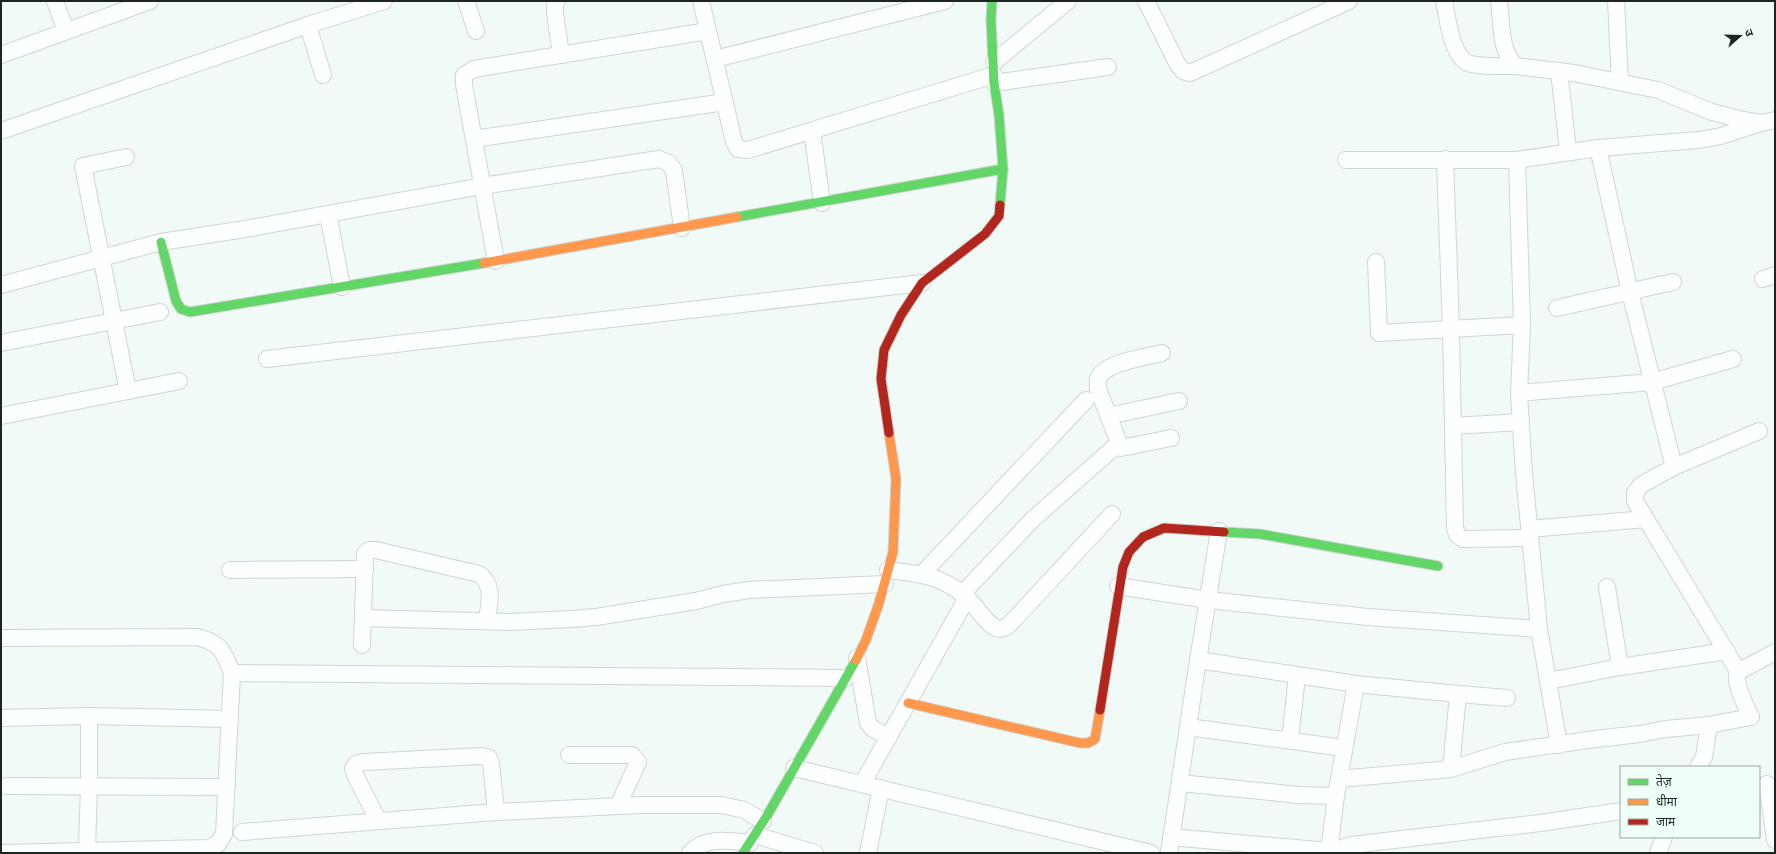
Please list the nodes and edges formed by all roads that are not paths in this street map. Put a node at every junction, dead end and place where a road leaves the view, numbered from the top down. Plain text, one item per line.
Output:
1 (55, 1) edge
2 (150, 1) edge
3 (384, 1) edge
4 (466, 1) edge
5 (557, 1) edge
6 (701, 1) edge
7 (945, 1) edge
8 (992, 1) edge
9 (1068, 1) edge
10 (1146, 1) edge
11 (1349, 1) edge
12 (1444, 1) edge
13 (1499, 1) edge
14 (1616, 1) edge
15 (308, 25) junction
16 (66, 31) junction
17 (476, 31) dead end
18 (708, 31) junction
19 (1, 55) edge
20 (561, 55) junction
21 (715, 59) junction
22 (1516, 66) junction
23 (1108, 67) dead end
24 (1559, 71) junction
25 (994, 73) junction
26 (323, 75) dead end
27 (1620, 82) junction
28 (725, 102) junction
29 (1768, 122) edge
30 (1, 131) edge
31 (812, 131) junction
32 (474, 140) junction
33 (1598, 148) junction
34 (1568, 151) junction
35 (126, 157) dead end
36 (1446, 159) junction
37 (1346, 160) dead end
38 (1516, 160) junction
39 (1003, 169) junction
40 (482, 186) junction
41 (822, 202) junction
42 (328, 214) junction
43 (682, 228) junction
44 (161, 242) junction
45 (102, 258) junction
46 (496, 261) junction
47 (1376, 262) dead end
48 (1674, 282) dead end
49 (922, 283) junction
50 (1, 285) edge
51 (342, 288) junction
52 (1630, 292) junction
53 (1557, 308) dead end
54 (160, 312) dead end
55 (115, 321) junction
56 (1522, 325) junction
57 (1451, 330) junction
58 (1, 343) edge
59 (1162, 353) dead end
60 (267, 359) dead end
61 (1733, 360) dead end
62 (179, 381) dead end
63 (1652, 382) junction
64 (128, 391) junction
65 (1519, 393) junction
66 (1086, 400) dead end
67 (1179, 401) dead end
68 (1, 416) edge
69 (1108, 416) junction
70 (1521, 422) junction
71 (1453, 426) junction
72 (1759, 431) dead end
73 (1171, 438) dead end
74 (1119, 443) junction
75 (1674, 467) junction
76 (1112, 514) dead end
77 (1646, 519) junction
78 (1219, 531) junction
79 (1530, 534) junction
80 (1438, 566) dead end
81 (365, 569) junction
82 (230, 570) dead end
83 (922, 574) junction
84 (887, 577) junction
85 (1118, 586) junction
86 (1607, 587) dead end
87 (965, 596) junction
88 (1208, 600) junction
89 (363, 618) junction
90 (487, 621) junction
91 (1539, 629) junction
92 (1, 638) edge
93 (362, 645) dead end
94 (1727, 651) junction
95 (1775, 652) edge
96 (857, 658) junction
97 (1198, 660) junction
98 (1620, 667) junction
99 (1738, 671) junction
100 (232, 673) junction
101 (1297, 676) junction
102 (846, 678) junction
103 (1548, 681) junction
104 (1356, 684) junction
105 (1458, 694) junction
106 (1507, 698) dead end
107 (908, 703) junction
108 (89, 716) junction
109 (1, 718) edge
110 (230, 719) junction
111 (1709, 725) junction
112 (1188, 727) junction
113 (889, 736) junction
114 (1290, 740) junction
115 (1559, 745) junction
116 (1344, 748) junction
117 (569, 755) dead end
118 (1699, 766) edge
119 (794, 768) junction
120 (1451, 769) junction
121 (1339, 779) junction
122 (1180, 783) junction
123 (1767, 783) edge
124 (862, 784) junction
125 (6, 786) dead end
126 (89, 786) junction
127 (227, 787) junction
128 (881, 788) junction
129 (1336, 796) junction
130 (618, 806) junction
131 (1620, 811) edge
132 (496, 812) junction
133 (378, 820) junction
134 (763, 821) junction
135 (242, 832) dead end
136 (1172, 837) junction
137 (1664, 838) edge
138 (1775, 840) edge
139 (749, 844) edge
140 (1102, 848) edge
141 (87, 851) junction
142 (1327, 852) edge
143 (4, 853) edge
144 (690, 853) edge
145 (816, 853) edge
146 (868, 853) edge
147 (1151, 853) edge
148 (1169, 853) edge
149 (1658, 853) edge

1 - 16 street
2 - 16 street
3 - 15 street
4 - 17 street
5 - 20 street
6 - 18 street
7 - 21 street
8 - 25 street
9 - 25 street
10 - 11 street
12 - 22 street
13 - 22 street
14 - 27 street
15 - 26 street
15 - 30 street
16 - 19 street
18 - 20 street
18 - 21 street
20 - 32 street
21 - 28 street
22 - 24 street
23 - 25 street
24 - 27 street
24 - 34 street
25 - 31 street
25 - 39 street
27 - 29 street
28 - 31 street
28 - 32 street
29 - 33 street
31 - 41 street
32 - 40 street
33 - 34 street
33 - 52 street
34 - 38 street
35 - 45 street
36 - 37 street
36 - 38 street
36 - 57 street
38 - 56 street
39 - 41 street
39 - 49 street
40 - 42 street
40 - 43 street
40 - 46 street
41 - 43 street
42 - 44 street
42 - 51 street
43 - 46 street
44 - 45 street
44 - 51 street
45 - 50 street
45 - 55 street
46 - 51 street
47 - 57 street
48 - 52 street
49 - 60 street
49 - 84 street
52 - 53 street
52 - 63 street
54 - 55 street
55 - 58 street
55 - 64 street
56 - 57 street
56 - 65 street
57 - 71 street
59 - 69 street
61 - 63 street
62 - 64 street
63 - 65 street
63 - 75 street
64 - 68 street
65 - 70 street
66 - 83 street
67 - 69 street
69 - 74 street
70 - 71 street
70 - 79 street
71 - 79 street
72 - 75 street
73 - 74 street
74 - 87 street
75 - 77 street
76 - 87 street
77 - 79 street
77 - 94 street
78 - 80 street
78 - 85 street
78 - 88 street
79 - 91 street
81 - 82 street
81 - 89 street
81 - 90 street
83 - 84 street
83 - 87 street
84 - 90 street
84 - 96 street
85 - 88 street
85 - 107 street
86 - 98 street
87 - 107 street
88 - 91 street
88 - 97 street
89 - 90 street
89 - 93 street
91 - 103 street
92 - 100 street
94 - 98 street
94 - 99 street
95 - 99 street
96 - 102 street
96 - 113 street
97 - 101 street
97 - 112 street
98 - 103 street
99 - 111 street
100 - 102 street
100 - 110 street
101 - 104 street
101 - 114 street
102 - 119 street
103 - 115 street
104 - 105 street
104 - 116 street
105 - 106 street
105 - 120 street
107 - 113 street
108 - 109 street
108 - 110 street
108 - 126 street
110 - 127 street
111 - 115 street
111 - 118 street
112 - 114 street
112 - 122 street
113 - 124 street
114 - 116 street
115 - 120 street
116 - 121 street
117 - 130 street
119 - 124 street
119 - 134 street
120 - 121 street
121 - 129 street
122 - 129 street
122 - 136 street
123 - 138 street
124 - 128 street
125 - 126 street
126 - 127 street
126 - 141 street
127 - 141 street
128 - 140 street
128 - 146 street
129 - 142 street
130 - 132 street
130 - 134 street
131 - 142 street
132 - 133 street
132 - 133 street
133 - 135 street
134 - 139 street
136 - 142 street
136 - 148 street
137 - 149 street
139 - 144 street
139 - 145 street
140 - 147 street
141 - 143 street

